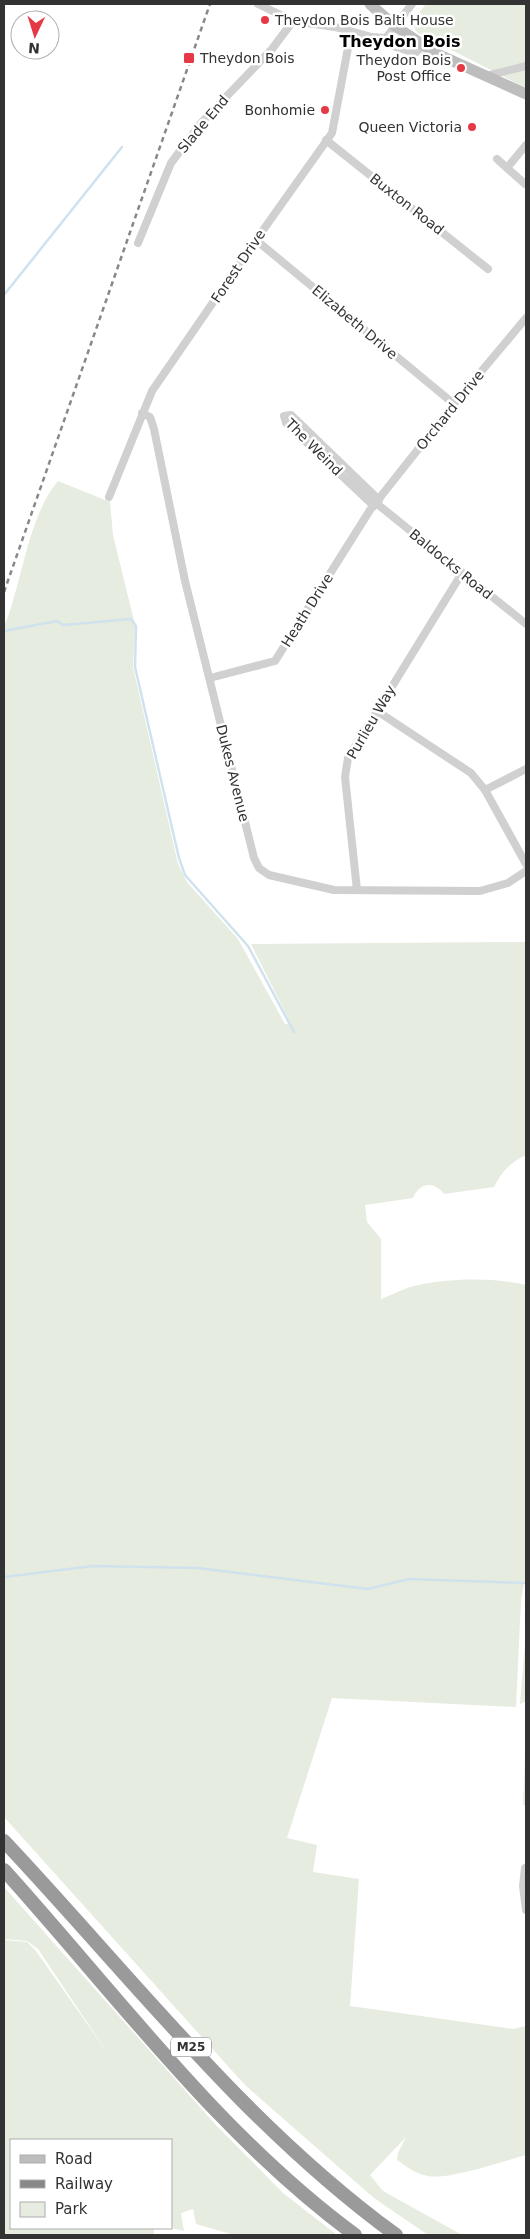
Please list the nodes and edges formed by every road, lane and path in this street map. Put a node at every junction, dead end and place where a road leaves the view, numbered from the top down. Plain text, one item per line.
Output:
1 (258, 4) edge
2 (370, 4) edge
3 (412, 4) edge
4 (293, 21) junction
5 (395, 26) junction
6 (351, 32) junction
7 (386, 38) junction
8 (423, 46) junction
9 (526, 66) edge
10 (486, 76) junction
11 (526, 94) edge
12 (326, 140) junction
13 (526, 145) edge
14 (497, 159) dead end
15 (507, 168) junction
16 (525, 184) dead end
17 (256, 240) junction
18 (138, 243) dead end
19 (488, 269) dead end
20 (526, 318) edge
21 (454, 404) junction
22 (142, 413) junction
23 (109, 497) dead end
24 (376, 503) junction
25 (462, 573) junction
26 (526, 624) edge
27 (210, 678) junction
28 (376, 711) junction
29 (526, 769) edge
30 (485, 790) junction
31 (526, 864) edge
32 (526, 871) edge
33 (357, 890) junction
34 (4, 1840) edge
35 (525, 1868) dead end
36 (4, 1870) edge
37 (526, 1910) edge
38 (356, 2235) edge
39 (396, 2235) edge

1 - 4 street
2 - 5 main road
3 - 5 street
4 - 6 street
4 - 18 street, Slade End
5 - 7 street
5 - 8 main road
6 - 7 street
6 - 12 street, Forest Drive
7 - 8 street
8 - 10 main road
9 - 10 street
10 - 11 main road
12 - 17 street, Forest Drive
12 - 19 street, Buxton Road
13 - 15 street
14 - 15 street
15 - 16 street
17 - 21 street, Elizabeth Drive
17 - 22 street, Forest Drive
20 - 21 street, Orchard Drive
21 - 24 street, Orchard Drive
22 - 23 street, Forest Drive
22 - 27 street, Dukes Avenue
24 - 24 street, The Weind
24 - 25 street, Baldocks Road
24 - 27 street, Heath Drive
25 - 26 street, Baldocks Road
25 - 28 street, Purlieu Way
27 - 33 street, Dukes Avenue
28 - 30 street
28 - 33 street, Purlieu Way
29 - 30 street
30 - 31 street
32 - 33 street, Dukes Avenue
34 - 39 highway, M25
35 - 37 street
36 - 38 highway, M25

